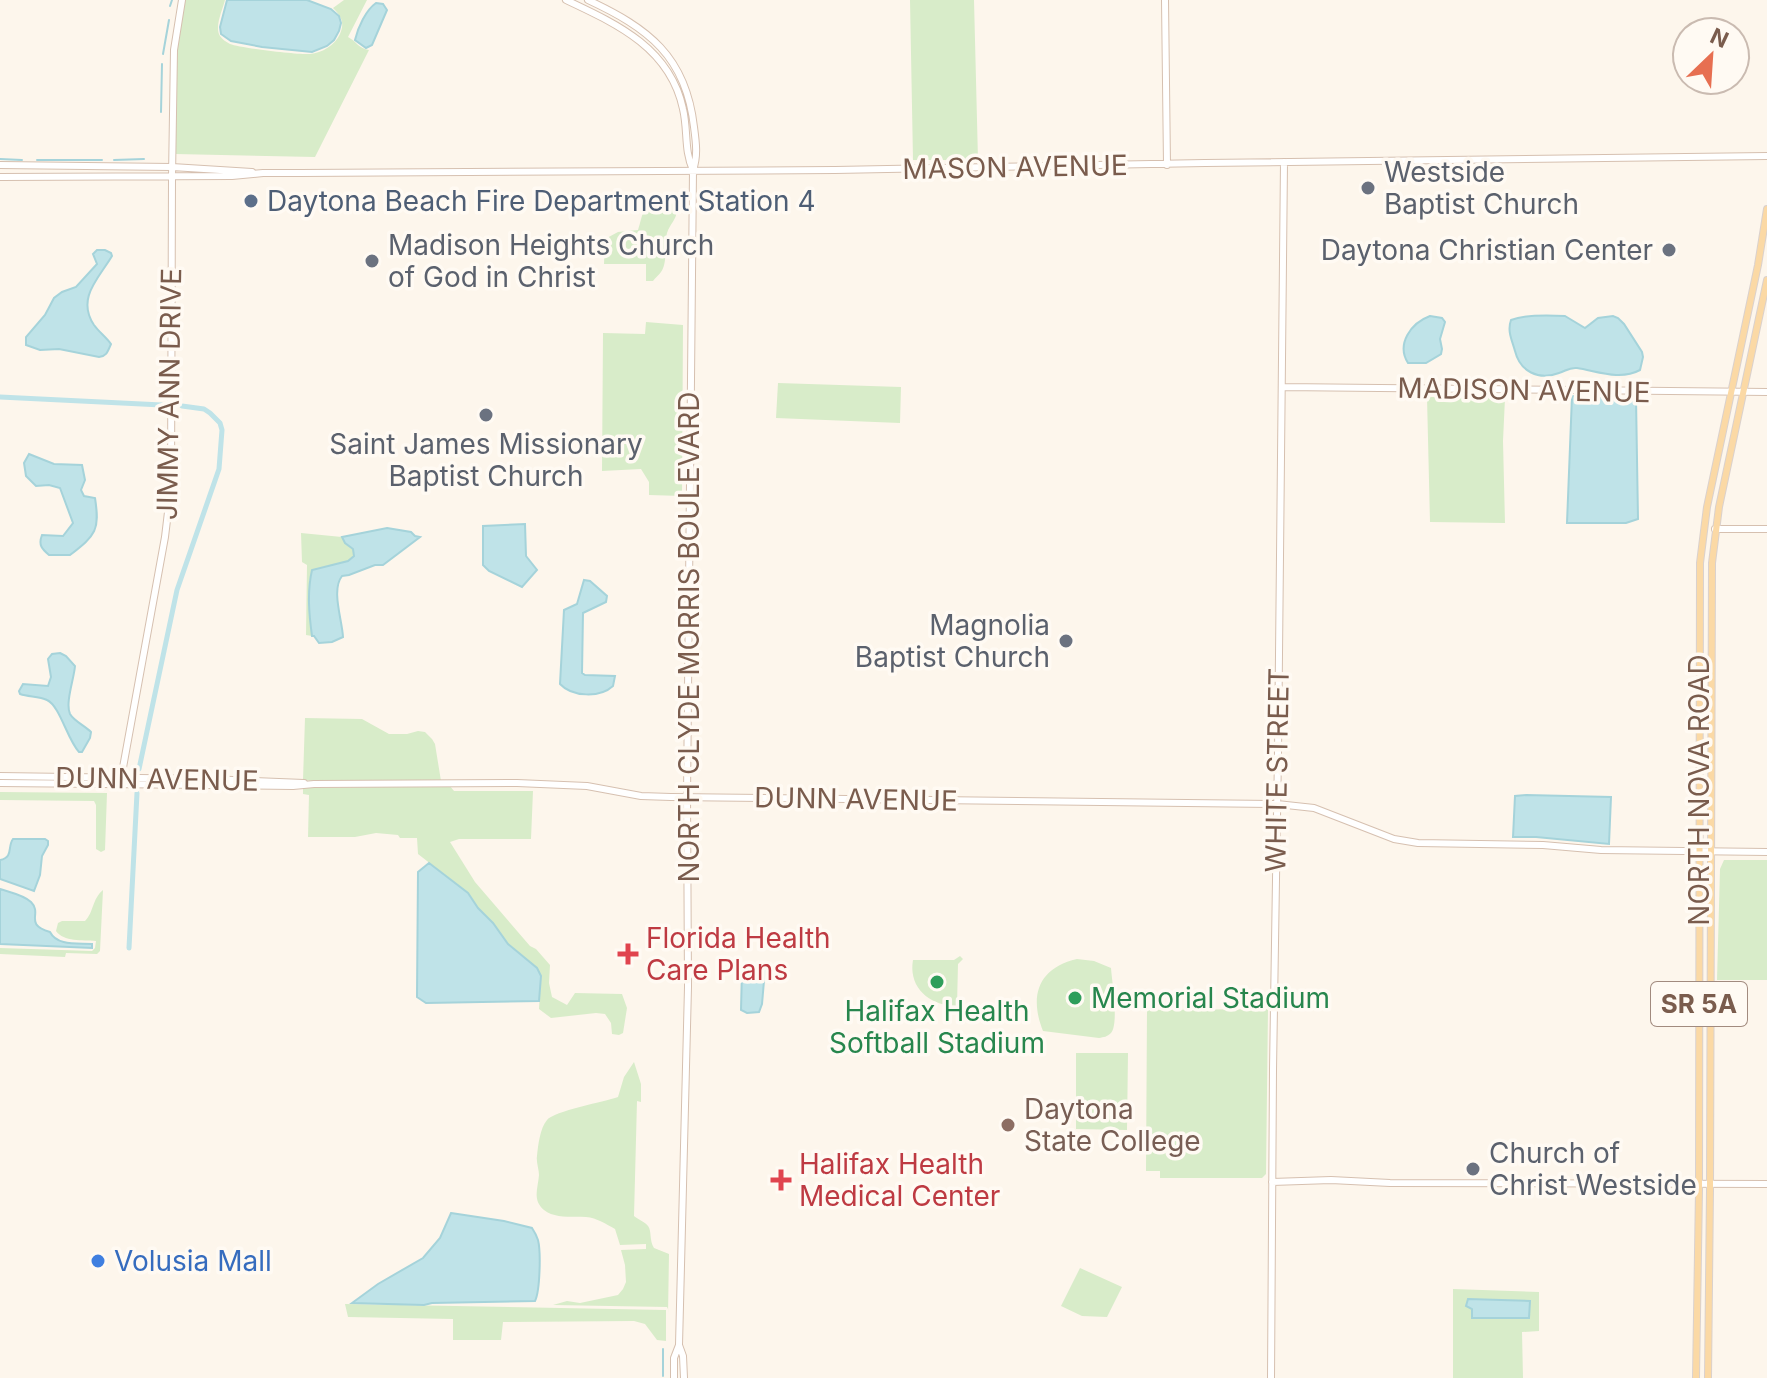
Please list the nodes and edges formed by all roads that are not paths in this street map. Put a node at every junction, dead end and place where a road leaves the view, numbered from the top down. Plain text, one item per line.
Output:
1 (182, 0) edge
2 (566, 0) edge
3 (588, 0) edge
4 (1165, 0) edge
5 (672, 62) junction
6 (665, 68) junction
7 (1767, 156) edge
8 (1284, 162) junction
9 (0, 165) edge
10 (1167, 165) junction
11 (172, 167) junction
12 (693, 170) junction
13 (263, 173) junction
14 (0, 177) edge
15 (172, 177) junction
16 (1767, 209) edge
17 (1767, 280) edge
18 (1282, 387) junction
19 (1732, 392) junction
20 (1743, 392) junction
21 (1767, 392) edge
22 (1707, 507) junction
23 (1703, 529) junction
24 (1715, 529) junction
25 (1767, 529) edge
26 (1713, 547) junction
27 (0, 776) edge
28 (120, 781) junction
29 (0, 783) edge
30 (687, 797) junction
31 (1277, 804) junction
32 (1699, 852) junction
33 (1711, 852) junction
34 (1767, 852) edge
35 (1272, 1182) junction
36 (1699, 1183) junction
37 (1710, 1183) junction
38 (1767, 1184) edge
39 (679, 1345) junction
40 (1697, 1347) junction
41 (1708, 1364) junction
42 (674, 1378) edge
43 (684, 1378) edge
44 (1271, 1378) edge
45 (1696, 1378) edge
46 (1708, 1378) edge

1 - 11 street, JIMMY ANN DRIVE
2 - 6 street, NORTH CLYDE MORRIS BOULEVARD
3 - 5 street, NORTH CLYDE MORRIS BOULEVARD
4 - 10 street
5 - 6 street
5 - 12 street, NORTH CLYDE MORRIS BOULEVARD
6 - 12 street, NORTH CLYDE MORRIS BOULEVARD
7 - 8 street, MASON AVENUE
8 - 10 street, MASON AVENUE
8 - 18 street, WHITE STREET
9 - 11 street, MASON AVENUE
10 - 12 street, MASON AVENUE
11 - 13 street, MASON AVENUE
11 - 15 street, JIMMY ANN DRIVE
12 - 13 street, MASON AVENUE
12 - 30 street, NORTH CLYDE MORRIS BOULEVARD
13 - 15 street, MASON AVENUE
14 - 15 street, MASON AVENUE
15 - 28 street, JIMMY ANN DRIVE
16 - 19 main road, NORTH NOVA ROAD / SR 5A
17 - 20 main road, NORTH NOVA ROAD / SR 5A
18 - 19 street, MADISON AVENUE
18 - 31 street, WHITE STREET
19 - 20 street, MADISON AVENUE
19 - 22 main road, NORTH NOVA ROAD / SR 5A
20 - 21 street, MADISON AVENUE
20 - 24 main road, NORTH NOVA ROAD / SR 5A
22 - 23 main road, NORTH NOVA ROAD / SR 5A
22 - 24 main road
23 - 26 main road
23 - 32 main road, NORTH NOVA ROAD / SR 5A
24 - 25 street
24 - 26 main road, NORTH NOVA ROAD / SR 5A
26 - 33 main road, NORTH NOVA ROAD / SR 5A
27 - 28 street, DUNN AVENUE
28 - 29 street, DUNN AVENUE
28 - 30 street, DUNN AVENUE
30 - 31 street, DUNN AVENUE
30 - 39 street, NORTH CLYDE MORRIS BOULEVARD
31 - 32 street, DUNN AVENUE
31 - 35 street, WHITE STREET
32 - 33 street, DUNN AVENUE
32 - 36 main road, NORTH NOVA ROAD / SR 5A
33 - 34 street, DUNN AVENUE
33 - 37 main road, NORTH NOVA ROAD / SR 5A
35 - 36 street
35 - 44 street, WHITE STREET
36 - 37 street
36 - 40 main road, NORTH NOVA ROAD / SR 5A
37 - 38 street
37 - 41 main road, NORTH NOVA ROAD / SR 5A
39 - 42 street, NORTH CLYDE MORRIS BOULEVARD
39 - 43 street, NORTH CLYDE MORRIS BOULEVARD
40 - 41 main road
40 - 45 main road, NORTH NOVA ROAD / SR 5A
41 - 46 main road, NORTH NOVA ROAD / SR 5A

